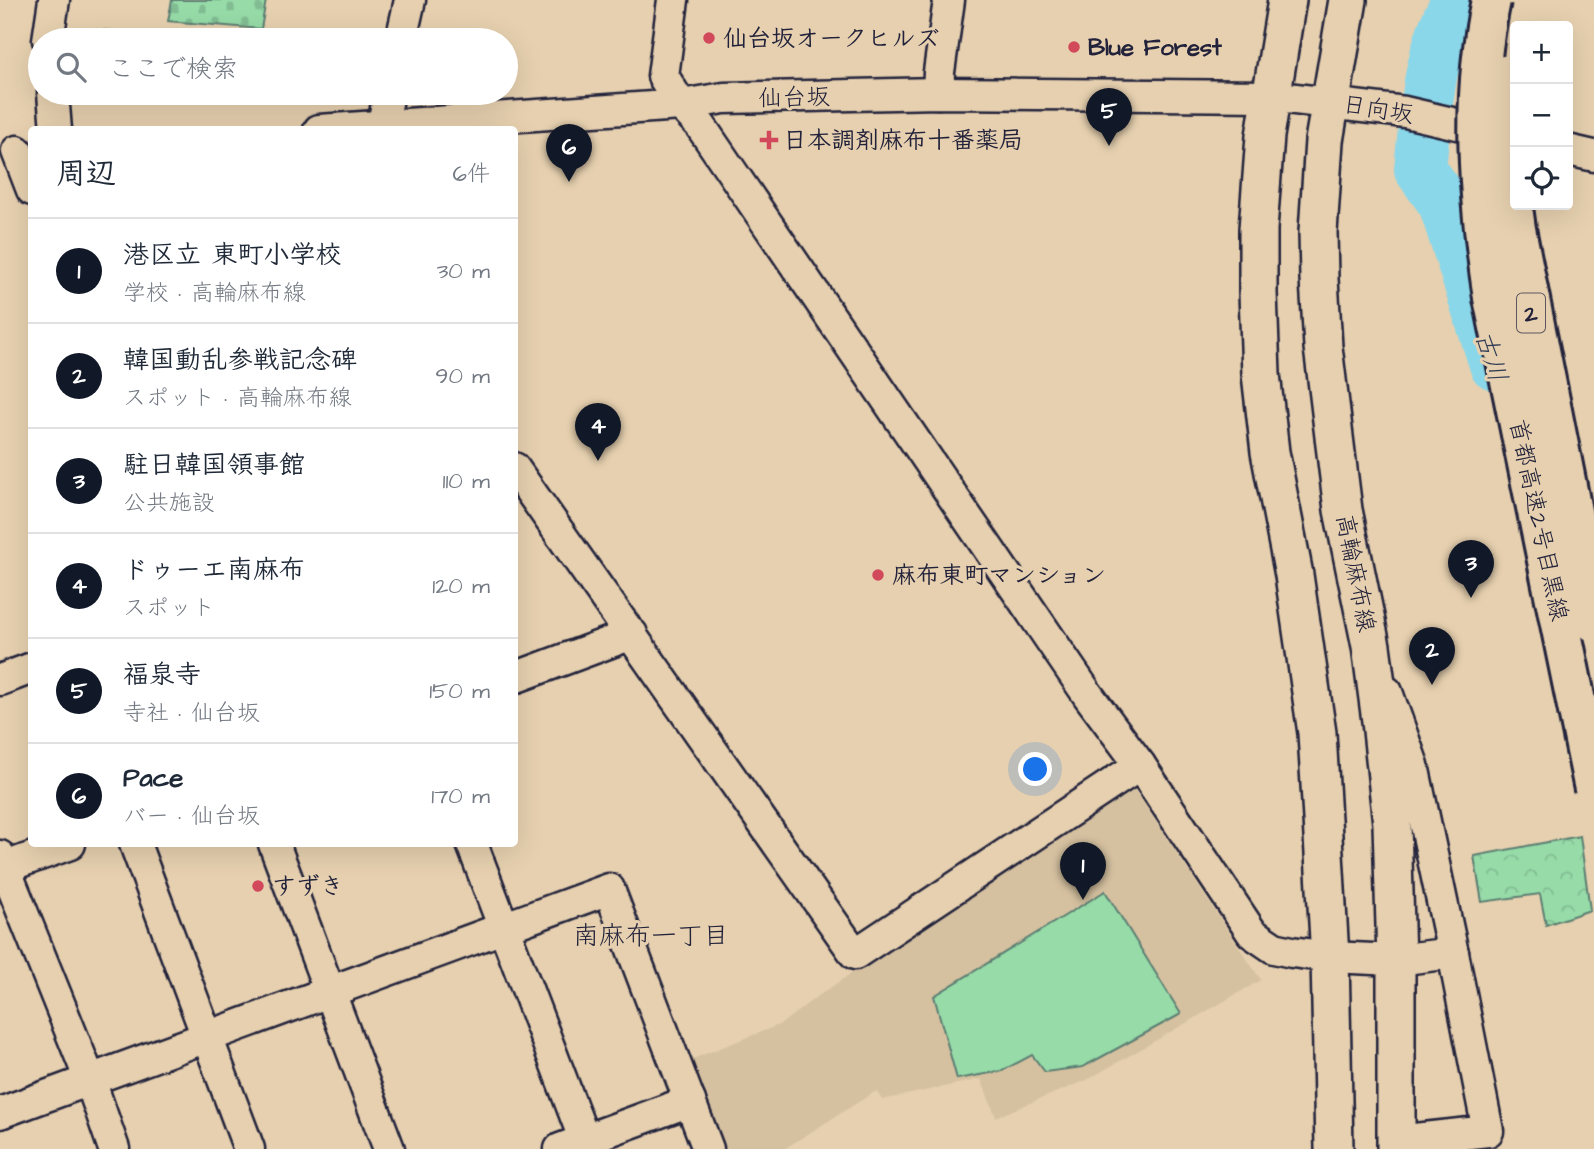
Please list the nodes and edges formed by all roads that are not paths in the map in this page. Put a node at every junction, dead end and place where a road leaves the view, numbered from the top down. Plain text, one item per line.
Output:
1 (54, 0) edge
2 (410, 0) edge
3 (673, 0) edge
4 (949, 0) edge
5 (1287, 0) edge
6 (1349, 0) edge
7 (1491, 0) edge
8 (1510, 0) edge
9 (50, 28) edge
10 (404, 28) edge
11 (938, 93) junction
12 (1270, 96) junction
13 (1329, 102) junction
14 (54, 105) edge
15 (387, 105) edge
16 (681, 105) junction
17 (383, 124) junction
18 (56, 126) edge
19 (362, 126) edge
20 (1510, 137) edge
21 (16, 151) edge
22 (1573, 151) edge
23 (1594, 156) edge
24 (28, 180) edge
25 (518, 478) edge
26 (1594, 622) edge
27 (632, 634) junction
28 (1371, 646) junction
29 (28, 670) edge
30 (518, 677) edge
31 (0, 680) edge
32 (1140, 765) junction
33 (1594, 789) edge
34 (61, 847) edge
35 (136, 847) edge
36 (275, 847) edge
37 (473, 847) edge
38 (2, 864) edge
39 (503, 927) junction
40 (1453, 953) junction
41 (1330, 957) junction
42 (1396, 960) junction
43 (330, 991) junction
44 (207, 1036) junction
45 (90, 1080) junction
46 (690, 1101) junction
47 (0, 1113) edge
48 (1490, 1140) edge
49 (1396, 1145) edge
50 (578, 1146) edge
51 (114, 1149) edge
52 (248, 1149) edge
53 (389, 1149) edge
54 (708, 1149) edge
55 (1334, 1149) edge

1 - 9 street
2 - 10 street
3 - 16 street
4 - 11 street
5 - 12 main road
6 - 13 main road, 高輪麻布線
7 - 33 highway, 首都高速2号目黒線 / 2, bridge
8 - 26 highway, 首都高速2号目黒線 / 2, bridge
11 - 12 street, 仙台坂
11 - 16 street, 仙台坂
12 - 13 street, 日向坂
12 - 41 main road
13 - 20 street, 日向坂, bridge
13 - 28 main road, 高輪麻布線
14 - 18 street
15 - 17 street
16 - 17 street, 仙台坂
16 - 32 street
17 - 19 street, 仙台坂
21 - 24 street
22 - 23 street
25 - 27 street
27 - 30 street
27 - 32 street
28 - 40 street
28 - 42 main road, 高輪麻布線
29 - 31 street
32 - 41 street
34 - 38 street
35 - 44 street
36 - 43 street
37 - 39 street
38 - 45 street
39 - 43 street
39 - 46 street
39 - 50 street
40 - 42 street
40 - 48 street
41 - 42 street
41 - 55 main road
42 - 49 main road, 高輪麻布線
43 - 44 street
43 - 53 street
44 - 45 street
44 - 52 street
45 - 47 street
45 - 51 street
46 - 50 street
46 - 54 street
48 - 49 street

